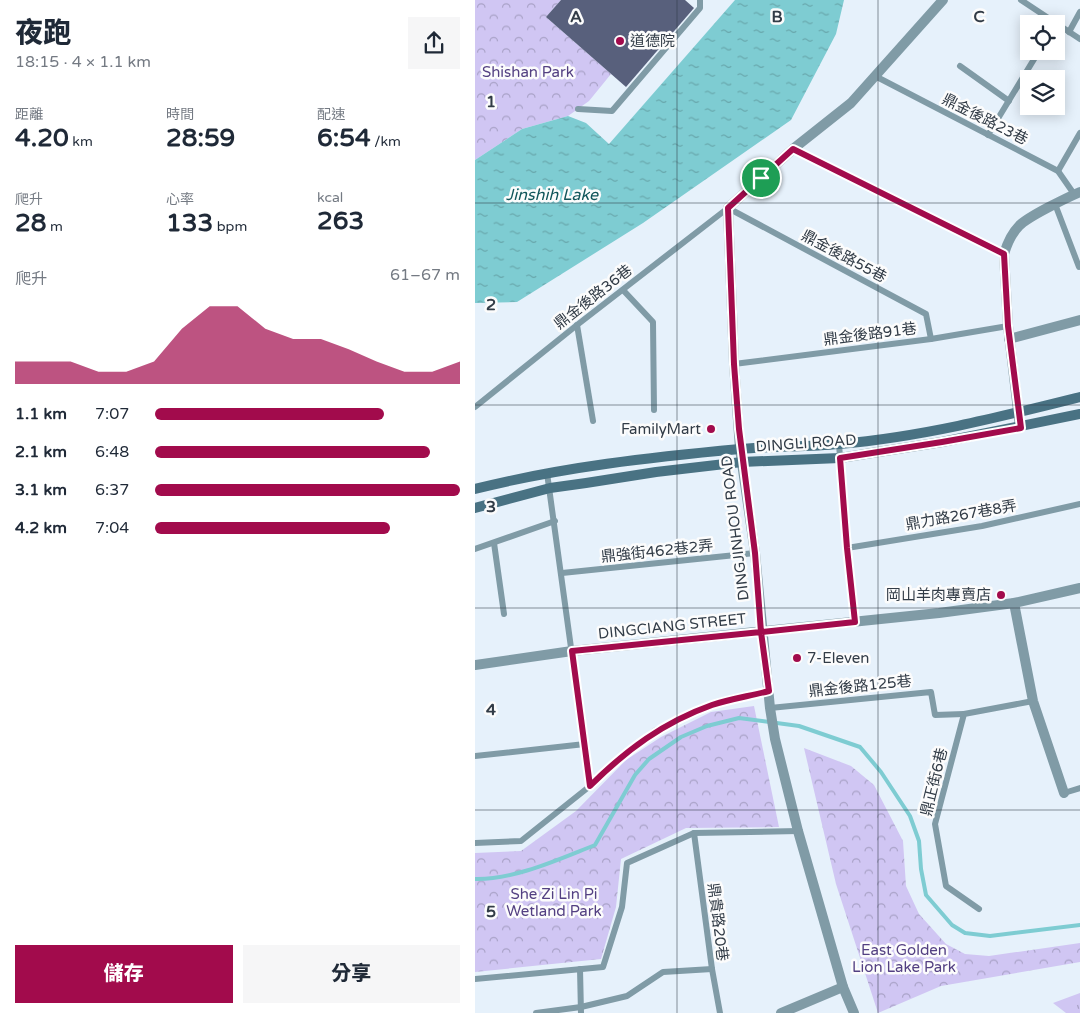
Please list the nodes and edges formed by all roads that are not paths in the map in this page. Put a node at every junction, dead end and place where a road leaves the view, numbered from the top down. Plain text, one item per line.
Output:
1 (700, 0) edge
2 (943, 0) edge
3 (1021, 0) edge
4 (1080, 12) edge
5 (1043, 15) edge
6 (1065, 30) edge
7 (1069, 32) junction
8 (1080, 39) edge
9 (1034, 60) edge
10 (960, 66) dead end
11 (875, 76) junction
12 (1009, 101) junction
13 (578, 108) dead end
14 (1080, 132) edge
15 (988, 135) junction
16 (793, 149) junction
17 (1058, 171) junction
18 (1077, 193) edge
19 (1055, 204) junction
20 (728, 208) junction
21 (1004, 254) junction
22 (1079, 267) edge
23 (623, 290) junction
24 (1080, 320) edge
25 (577, 325) junction
26 (1008, 326) junction
27 (931, 339) junction
28 (1009, 339) junction
29 (734, 364) junction
30 (1080, 397) edge
31 (475, 407) edge
32 (654, 410) dead end
33 (1019, 412) junction
34 (1080, 414) edge
35 (593, 421) dead end
36 (1021, 428) junction
37 (839, 444) junction
38 (740, 449) junction
39 (840, 458) junction
40 (742, 462) junction
41 (547, 473) junction
42 (550, 488) junction
43 (475, 489) edge
44 (1080, 504) edge
45 (475, 508) edge
46 (555, 521) junction
47 (494, 542) junction
48 (847, 548) junction
49 (475, 549) edge
50 (755, 553) junction
51 (562, 573) junction
52 (1080, 588) edge
53 (1014, 603) junction
54 (504, 614) dead end
55 (855, 622) junction
56 (761, 632) junction
57 (572, 651) junction
58 (475, 665) edge
59 (769, 691) junction
60 (1033, 701) junction
61 (770, 708) junction
62 (964, 714) junction
63 (585, 744) junction
64 (475, 756) edge
65 (590, 786) junction
66 (1080, 788) edge
67 (1064, 793) joint
68 (798, 831) junction
69 (694, 833) junction
70 (475, 843) edge
71 (979, 909) dead end
72 (580, 969) junction
73 (712, 969) junction
74 (475, 979) edge
75 (843, 987) junction
76 (581, 1010) edge
77 (536, 1013) edge
78 (720, 1013) edge
79 (781, 1013) edge
80 (854, 1013) edge

1 - 13 lane
2 - 11 street
3 - 5 lane
4 - 7 lane
6 - 7 lane
7 - 8 lane
9 - 12 lane
10 - 12 lane
11 - 15 lane, 鼎金後路23巷
11 - 16 street
12 - 15 lane
14 - 17 lane
15 - 17 lane, 鼎金後路23巷
16 - 20 street
16 - 21 lane
17 - 18 lane, 鼎金後路23巷
18 - 19 street
19 - 21 street
19 - 22 lane
20 - 23 lane, 鼎金後路36巷
20 - 27 lane, 鼎金後路55巷
20 - 29 street, DINGJINHOU ROAD
21 - 26 street
23 - 25 lane, 鼎金後路36巷
23 - 32 lane
24 - 28 street
25 - 31 lane, 鼎金後路36巷
25 - 35 lane
26 - 27 lane, 鼎金後路91巷
26 - 28 street
27 - 29 lane, 鼎金後路91巷
28 - 33 street
29 - 38 street, DINGJINHOU ROAD
30 - 33 street, DINGLI ROAD
33 - 36 street
33 - 37 street, DINGLI ROAD
34 - 36 street, DINGLI ROAD
36 - 39 street, DINGLI ROAD
37 - 38 street, DINGLI ROAD
37 - 39 lane
38 - 40 street, DINGJINHOU ROAD
38 - 41 street, DINGLI ROAD
39 - 40 street, DINGLI ROAD
39 - 48 lane
40 - 42 street, DINGLI ROAD
40 - 50 street, DINGJINHOU ROAD
41 - 42 lane
41 - 43 street, DINGLI ROAD
42 - 45 street, DINGLI ROAD
42 - 46 lane
44 - 48 lane, 鼎力路267巷8弄
46 - 47 lane
46 - 51 lane
47 - 49 lane
47 - 54 lane
48 - 55 lane
50 - 51 lane, 鼎強街462巷2弄
50 - 56 street, DINGJINHOU ROAD
51 - 57 lane
52 - 53 street, DINGCIANG STREET
53 - 55 street, DINGCIANG STREET
53 - 60 street
55 - 56 street, DINGCIANG STREET
56 - 57 street, DINGCIANG STREET
56 - 59 street, DINGJINHOU ROAD
57 - 58 street, DINGCIANG STREET
57 - 63 lane
59 - 61 street, DINGJINHOU ROAD
59 - 65 lane
60 - 62 lane
60 - 67 street
61 - 62 lane, 鼎金後路125巷
61 - 68 street, DINGJINHOU ROAD
62 - 71 lane, 鼎正街6巷
63 - 64 lane
63 - 65 lane
65 - 70 lane
66 - 67 lane
68 - 69 lane
68 - 75 street, DINGJINHOU ROAD
69 - 72 lane
69 - 73 lane, 鼎貴路20巷
72 - 74 lane
72 - 76 lane
73 - 76 lane
73 - 78 lane, 鼎貴路20巷
75 - 79 street
75 - 80 street, DINGJINHOU ROAD
76 - 77 lane

